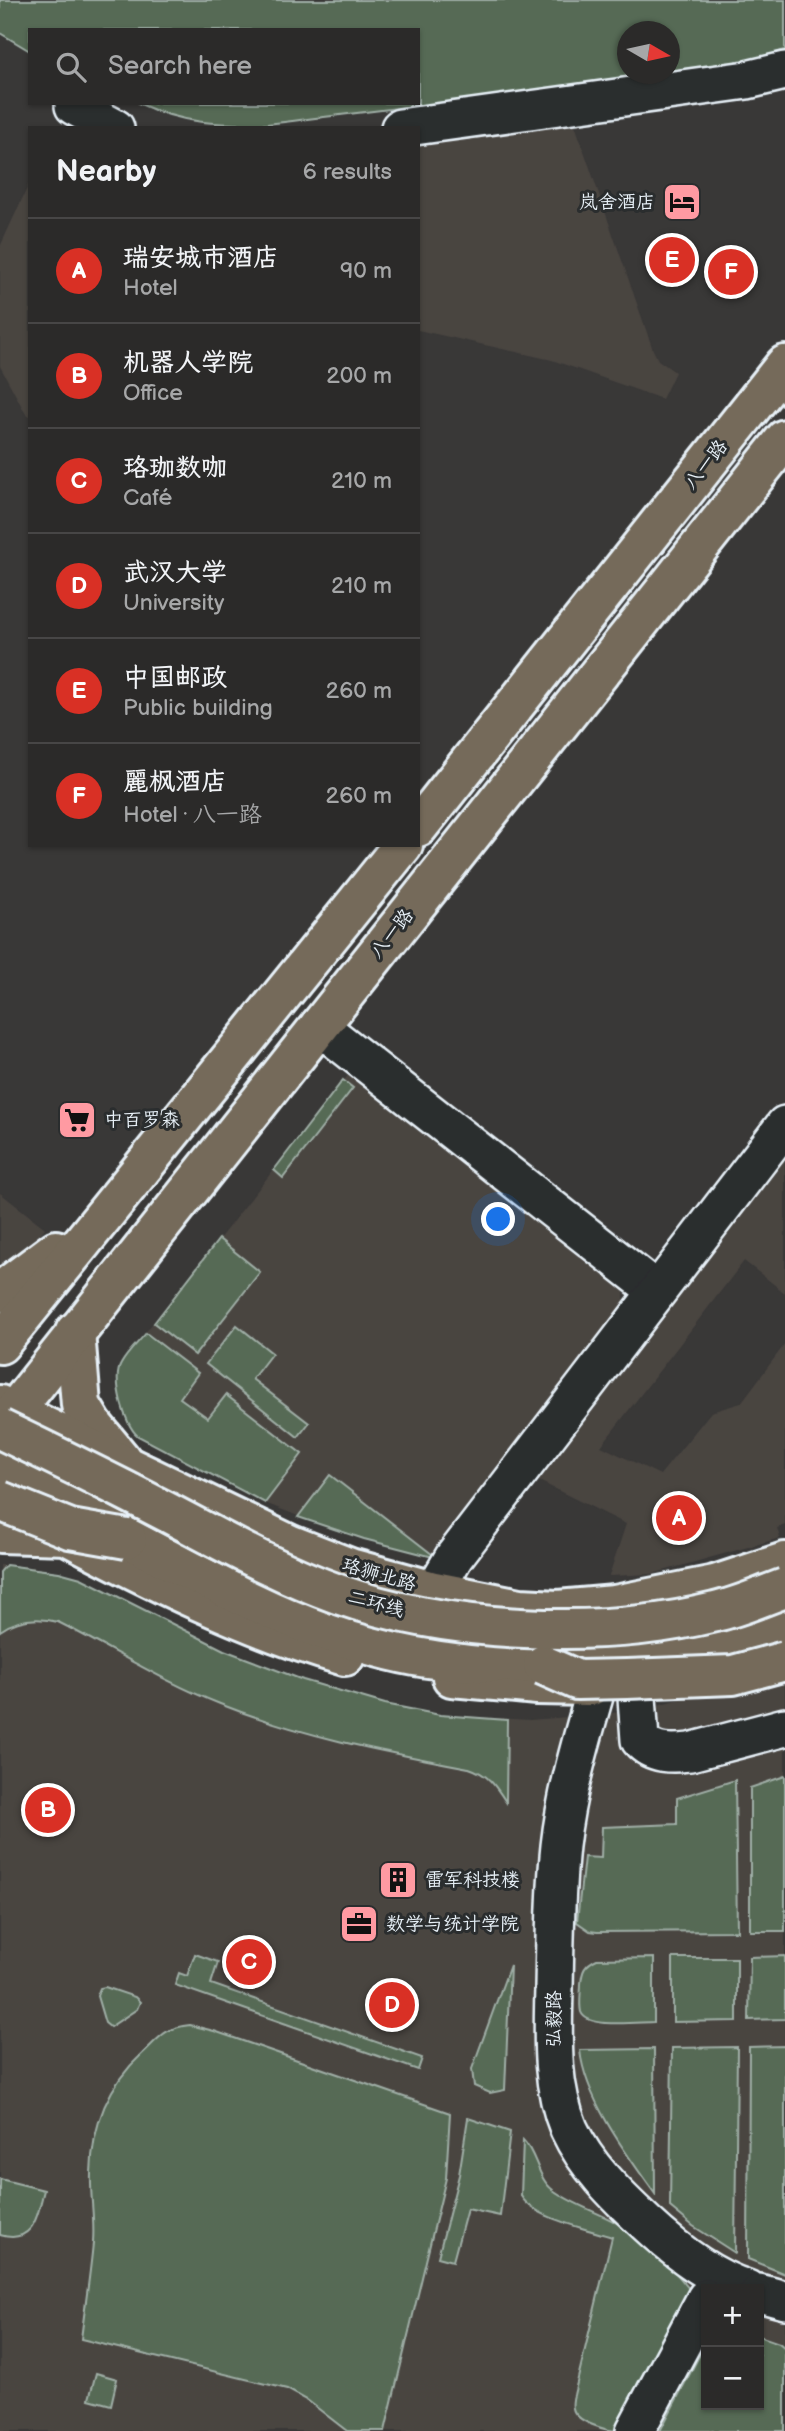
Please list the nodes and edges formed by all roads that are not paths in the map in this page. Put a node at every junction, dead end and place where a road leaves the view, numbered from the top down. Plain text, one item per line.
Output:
1 (785, 71) edge
2 (74, 106) dead end
3 (112, 126) edge
4 (414, 126) edge
5 (785, 365) edge
6 (746, 414) junction
7 (784, 443) edge
8 (420, 824) edge
9 (401, 847) edge
10 (319, 1026) junction
11 (785, 1125) edge
12 (139, 1172) junction
13 (657, 1291) junction
14 (0, 1292) edge
15 (75, 1332) junction
16 (0, 1344) edge
17 (3, 1419) edge
18 (124, 1464) junction
19 (0, 1471) edge
20 (0, 1500) edge
21 (0, 1533) edge
22 (67, 1535) junction
23 (127, 1539) junction
24 (785, 1562) edge
25 (785, 1588) edge
26 (434, 1591) junction
27 (785, 1625) edge
28 (785, 1642) edge
29 (785, 1661) edge
30 (543, 1665) junction
31 (636, 1684) junction
32 (597, 1686) junction
33 (785, 1727) edge
34 (715, 2284) edge
35 (764, 2294) edge
36 (785, 2300) edge
37 (701, 2320) edge
38 (635, 2431) edge

1 - 4 street
2 - 3 street
5 - 6 main road, 八一路
6 - 7 street
6 - 8 main road, 八一路
7 - 10 main road, 八一路
9 - 12 main road
10 - 13 street
10 - 15 main road, 八一路
11 - 13 street
12 - 14 main road
12 - 16 main road
13 - 26 street
15 - 17 main road, 八一路
15 - 18 main road
17 - 18 main road, 珞狮北路
17 - 25 main road, 二环线, bridge
18 - 26 main road, 珞狮北路
19 - 23 main road, 二环线
20 - 22 main road
20 - 23 main road, bridge
21 - 22 main road
22 - 32 main road
23 - 30 main road, 二环线
24 - 26 main road, 珞狮北路
27 - 30 main road, 二环线
28 - 31 main road
29 - 30 main road, bridge
31 - 32 main road
31 - 33 street
32 - 34 street, 弘毅路
35 - 36 street
37 - 38 street, 弘毅路

